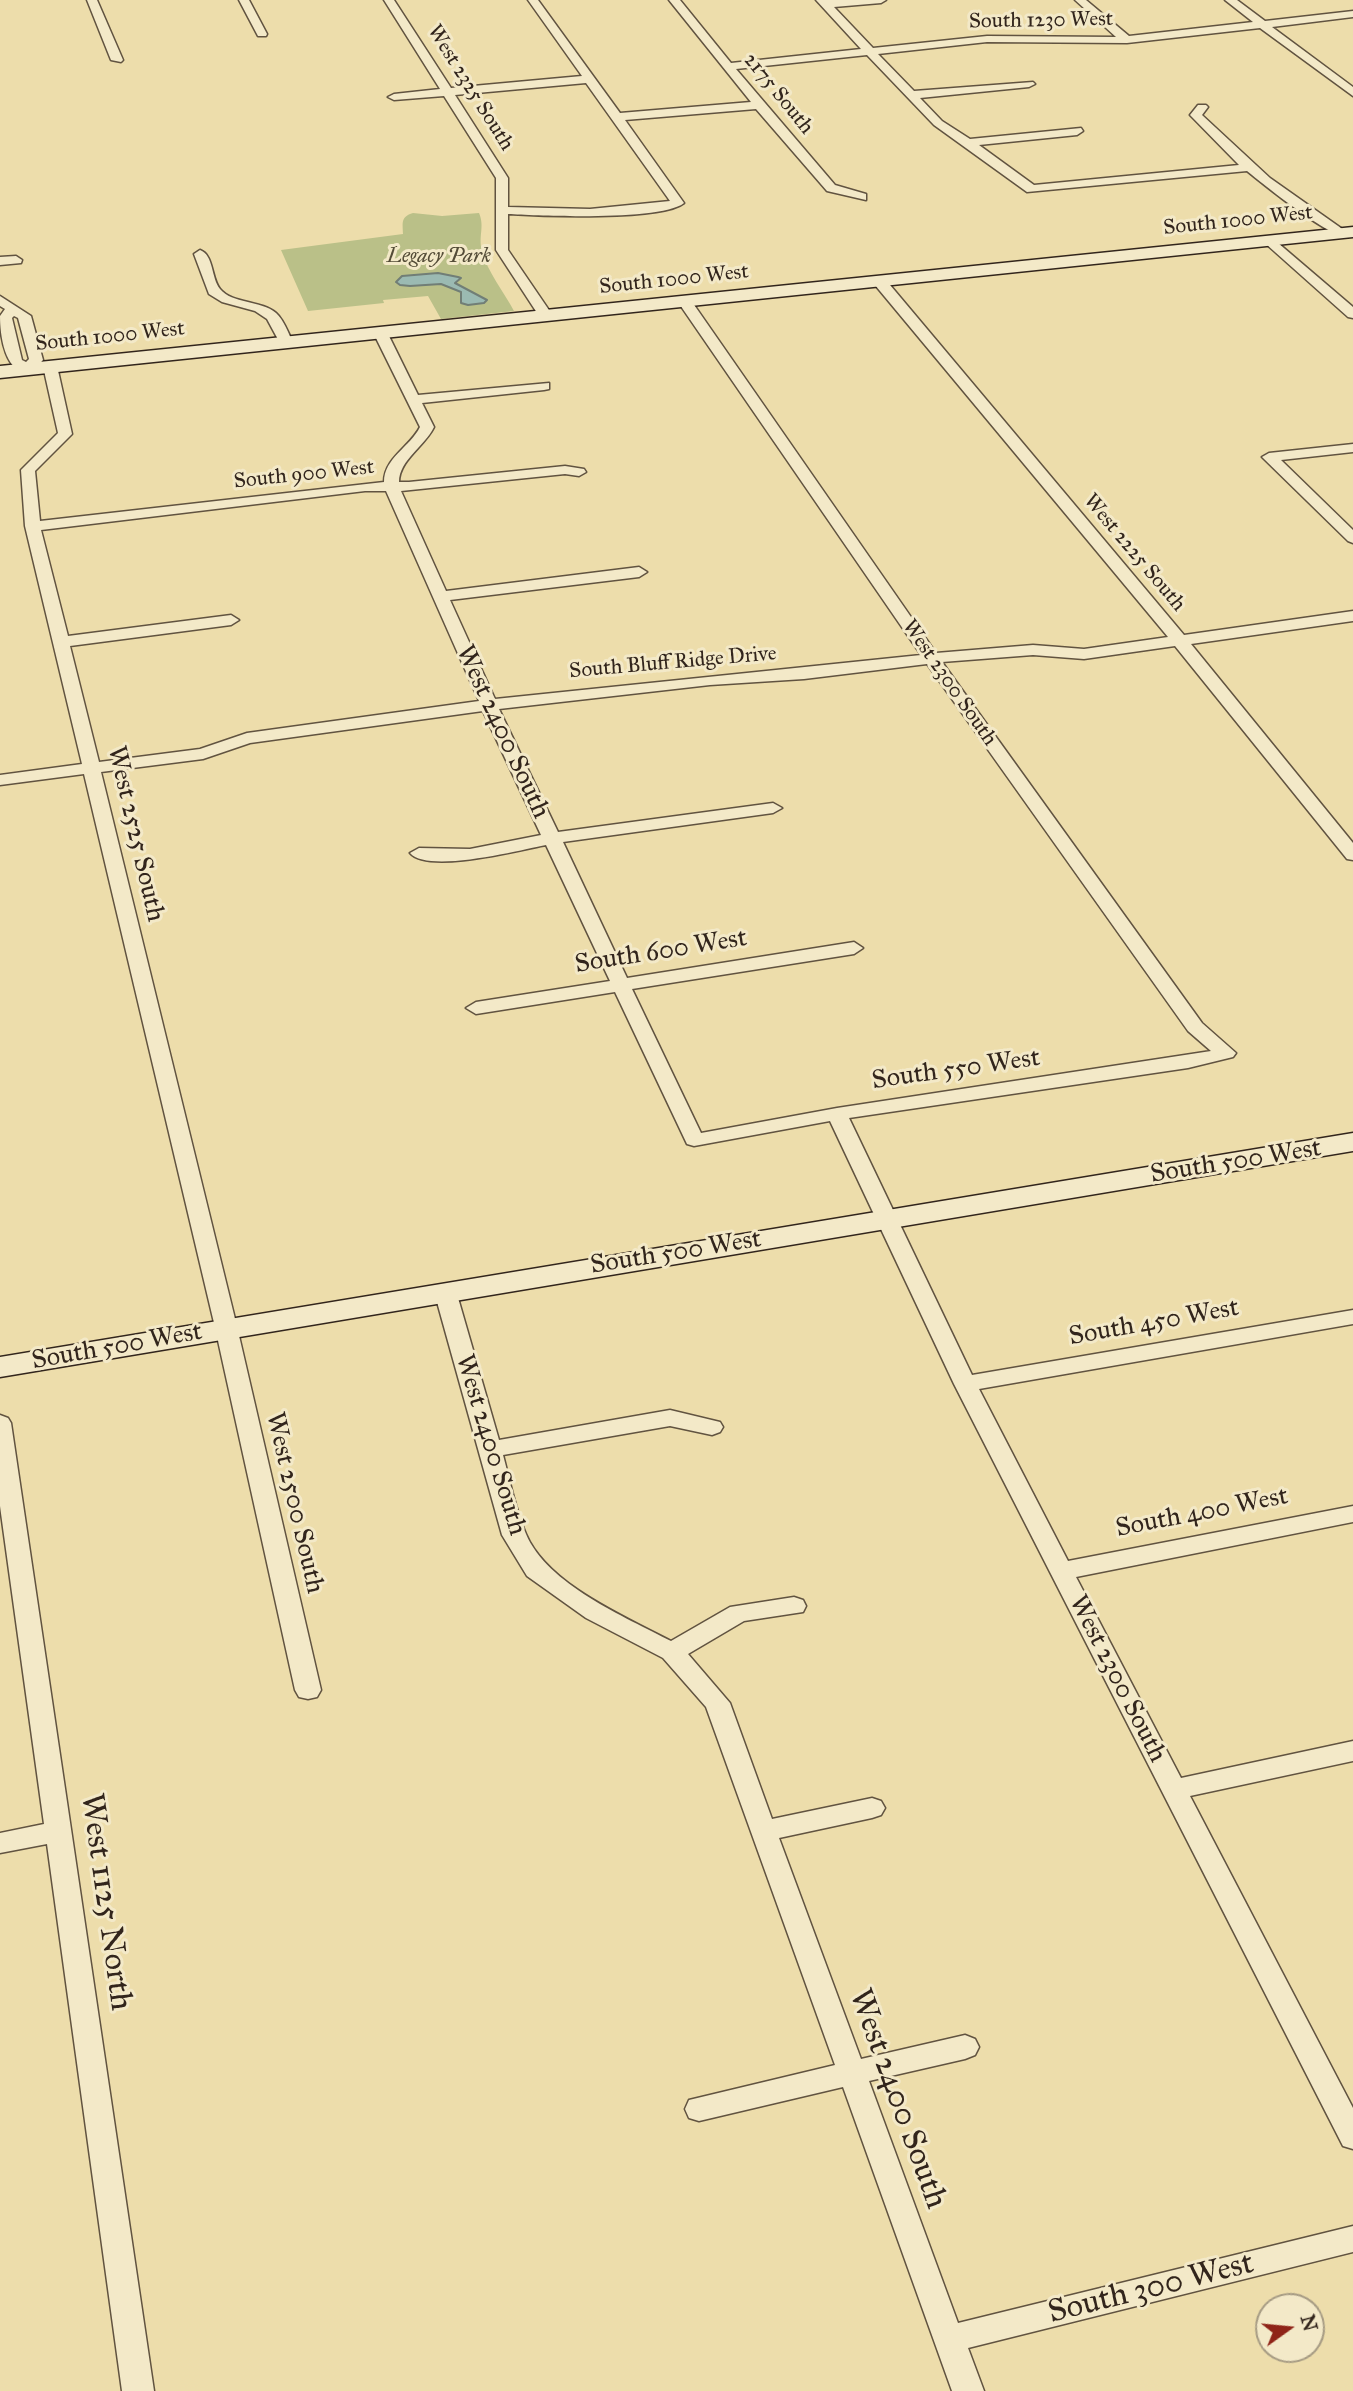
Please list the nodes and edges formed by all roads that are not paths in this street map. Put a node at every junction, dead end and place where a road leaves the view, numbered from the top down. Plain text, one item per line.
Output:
1 (92, 0) edge
2 (244, 0) edge
3 (389, 0) edge
4 (533, 0) edge
5 (674, 0) edge
6 (881, 0) edge
7 (1080, 0) edge
8 (1230, 0) edge
9 (824, 2) edge
10 (1353, 15) edge
11 (1262, 24) junction
12 (262, 34) dead end
13 (1127, 40) junction
14 (868, 49) junction
15 (117, 60) dead end
16 (730, 66) junction
17 (589, 79) junction
18 (1029, 84) dead end
19 (449, 93) junction
20 (1353, 93) edge
21 (911, 95) junction
22 (394, 97) dead end
23 (759, 106) junction
24 (1202, 107) dead end
25 (618, 117) junction
26 (1077, 131) dead end
27 (965, 143) junction
28 (1251, 167) junction
29 (862, 197) dead end
30 (501, 210) junction
31 (1348, 232) edge
32 (1271, 241) junction
33 (200, 254) dead end
34 (16, 260) dead end
35 (0, 261) edge
36 (880, 282) junction
37 (0, 300) edge
38 (685, 302) junction
39 (1353, 314) edge
40 (546, 316) junction
41 (380, 332) junction
42 (286, 342) junction
43 (50, 366) junction
44 (27, 369) junction
45 (0, 372) edge
46 (544, 386) dead end
47 (415, 400) junction
48 (1353, 448) edge
49 (579, 472) dead end
50 (392, 488) junction
51 (33, 526) junction
52 (1353, 538) edge
53 (639, 572) dead end
54 (440, 597) junction
55 (1353, 616) edge
56 (231, 620) dead end
57 (1180, 640) junction
58 (62, 642) junction
59 (930, 658) junction
60 (489, 705) junction
61 (92, 768) junction
62 (0, 780) edge
63 (773, 808) dead end
64 (552, 838) junction
65 (419, 853) dead end
66 (1353, 855) edge
67 (854, 948) dead end
68 (620, 985) junction
69 (476, 1008) dead end
70 (1226, 1053) joint
71 (837, 1114) junction
72 (694, 1140) joint
73 (1353, 1142) edge
74 (888, 1218) junction
75 (445, 1291) junction
76 (1353, 1317) edge
77 (226, 1327) junction
78 (0, 1367) edge
79 (965, 1384) junction
80 (0, 1423) edge
81 (712, 1427) dead end
82 (488, 1450) junction
83 (4, 1479) edge
84 (1353, 1514) edge
85 (1062, 1571) junction
86 (794, 1606) dead end
87 (672, 1652) junction
88 (308, 1690) dead end
89 (1353, 1751) edge
90 (1174, 1789) junction
91 (872, 1808) dead end
92 (60, 1831) junction
93 (763, 1831) junction
94 (0, 1843) edge
95 (965, 2047) dead end
96 (852, 2073) junction
97 (699, 2109) dead end
98 (1353, 2137) edge
99 (1353, 2239) edge
100 (949, 2339) junction
101 (138, 2391) edge
102 (968, 2391) edge

1 - 15 street
2 - 12 street
3 - 19 street, West 2325 South
4 - 17 street
5 - 16 street, 2175 South
6 - 9 street
7 - 13 street
8 - 11 street
9 - 14 street
10 - 11 street, South 1230 West
11 - 13 street, South 1230 West
11 - 20 street
13 - 14 street, South 1230 West
14 - 16 street, South 1230 West
14 - 21 street
16 - 23 street, 2175 South
17 - 19 street
17 - 25 street
18 - 21 street
19 - 22 street
19 - 30 street, West 2325 South
21 - 27 street
23 - 25 street
23 - 29 street, 2175 South
24 - 28 street
25 - 30 street
26 - 27 street
27 - 28 street
28 - 31 street
30 - 40 street, West 2325 South
31 - 32 main road, South 1000 West
32 - 36 main road, South 1000 West
32 - 39 street
33 - 42 street
34 - 35 street
36 - 38 main road, South 1000 West
36 - 57 street, West 2225 South
37 - 44 street
38 - 40 main road, South 1000 West
38 - 59 street, West 2300 South
40 - 41 main road, South 1000 West
41 - 42 main road, South 1000 West
41 - 47 street
42 - 43 main road, South 1000 West
43 - 44 main road, South 1000 West
43 - 51 street, West 2525 South
44 - 45 main road, South 1000 West
46 - 47 street
47 - 50 street
48 - 52 street
49 - 50 street, South 900 West
50 - 51 street, South 900 West
50 - 54 street, West 2400 South
51 - 58 street, West 2525 South
53 - 54 street
54 - 60 street, West 2400 South
55 - 57 street, South Bluff Ridge Drive
56 - 58 street
57 - 59 street, South Bluff Ridge Drive
57 - 66 street, West 2225 South
58 - 61 street, West 2525 South
59 - 60 street, South Bluff Ridge Drive
59 - 70 street, West 2300 South
60 - 61 street, South Bluff Ridge Drive
60 - 64 street, West 2400 South
61 - 62 street, South Bluff Ridge Drive
61 - 77 street, West 2525 South
63 - 64 street
64 - 65 street
64 - 68 street, West 2400 South
67 - 68 street, South 600 West
68 - 69 street, South 600 West
68 - 72 street, West 2400 South
70 - 71 street, South 550 West
71 - 72 street, South 550 West
71 - 74 street, West 2300 South
73 - 74 main road, South 500 West
74 - 75 main road, South 500 West
74 - 79 street, West 2300 South
75 - 77 main road, South 500 West
75 - 82 street, West 2400 South
76 - 79 street, South 450 West
77 - 78 main road, South 500 West
77 - 88 street, West 2500 South
79 - 85 street, West 2300 South
80 - 83 street, West 1125 North
81 - 82 street
82 - 87 street, West 2400 South
83 - 92 street, West 1125 North
84 - 85 street, South 400 West
85 - 90 street, West 2300 South
86 - 87 street
87 - 93 street, West 2400 South
89 - 90 street
90 - 98 street, West 2300 South
91 - 93 street
92 - 94 street
92 - 101 street, West 1125 North
93 - 96 street, West 2400 South
95 - 96 street
96 - 97 street
96 - 100 street, West 2400 South
99 - 100 street, South 300 West
100 - 102 street, West 2400 South

